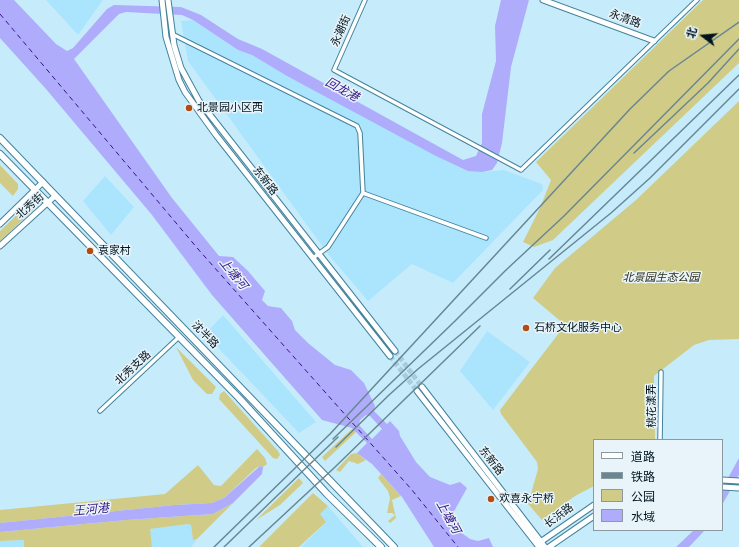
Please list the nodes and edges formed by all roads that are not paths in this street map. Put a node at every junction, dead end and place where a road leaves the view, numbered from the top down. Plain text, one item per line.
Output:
1 (365, 0) edge
2 (543, 0) edge
3 (697, 0) edge
4 (162, 2) edge
5 (168, 2) edge
6 (166, 17) junction
7 (172, 34) junction
8 (654, 41) junction
9 (0, 138) edge
10 (0, 154) edge
11 (42, 182) junction
12 (35, 190) junction
13 (363, 193) junction
14 (55, 196) junction
15 (47, 204) junction
16 (0, 224) edge
17 (486, 238) dead end
18 (0, 246) edge
19 (318, 254) junction
20 (313, 258) junction
21 (179, 337) junction
22 (395, 351) tunnel mouth
23 (390, 356) tunnel mouth
24 (661, 372) dead end
25 (422, 387) tunnel mouth
26 (417, 392) tunnel mouth
27 (100, 412) dead end
28 (660, 439) edge
29 (723, 480) edge
30 (739, 481) edge
31 (723, 487) edge
32 (739, 488) edge
33 (593, 506) edge
34 (593, 517) edge
35 (539, 544) edge
36 (381, 547) edge
37 (394, 547) edge
38 (545, 547) edge
39 (549, 547) edge

1 - 8 street, 永潮街
2 - 8 main road, 永清路
3 - 8 street
4 - 6 main road, 东新路
5 - 6 main road, 东新路
6 - 7 main road, 东新路
6 - 20 main road, 东新路
7 - 13 street
7 - 19 main road, 东新路
9 - 11 main road, 沈半路
10 - 12 main road, 沈半路
11 - 12 main road, 北秀街
11 - 14 main road, 沈半路
12 - 15 main road, 沈半路
12 - 16 main road, 北秀街
13 - 17 street
13 - 19 street
14 - 15 main road, 北秀街
14 - 37 main road, 沈半路
15 - 18 main road, 北秀街
15 - 21 main road, 沈半路
19 - 20 street
19 - 22 main road, 东新路
20 - 23 main road, 东新路
21 - 27 street, 北秀支路
21 - 36 main road, 沈半路
24 - 28 street, 桃花漾弄
25 - 35 main road, 东新路
26 - 35 main road, 东新路
29 - 30 main road
31 - 32 main road
33 - 35 main road, 长浜路
34 - 39 main road, 长浜路
35 - 38 main road, 东新路

